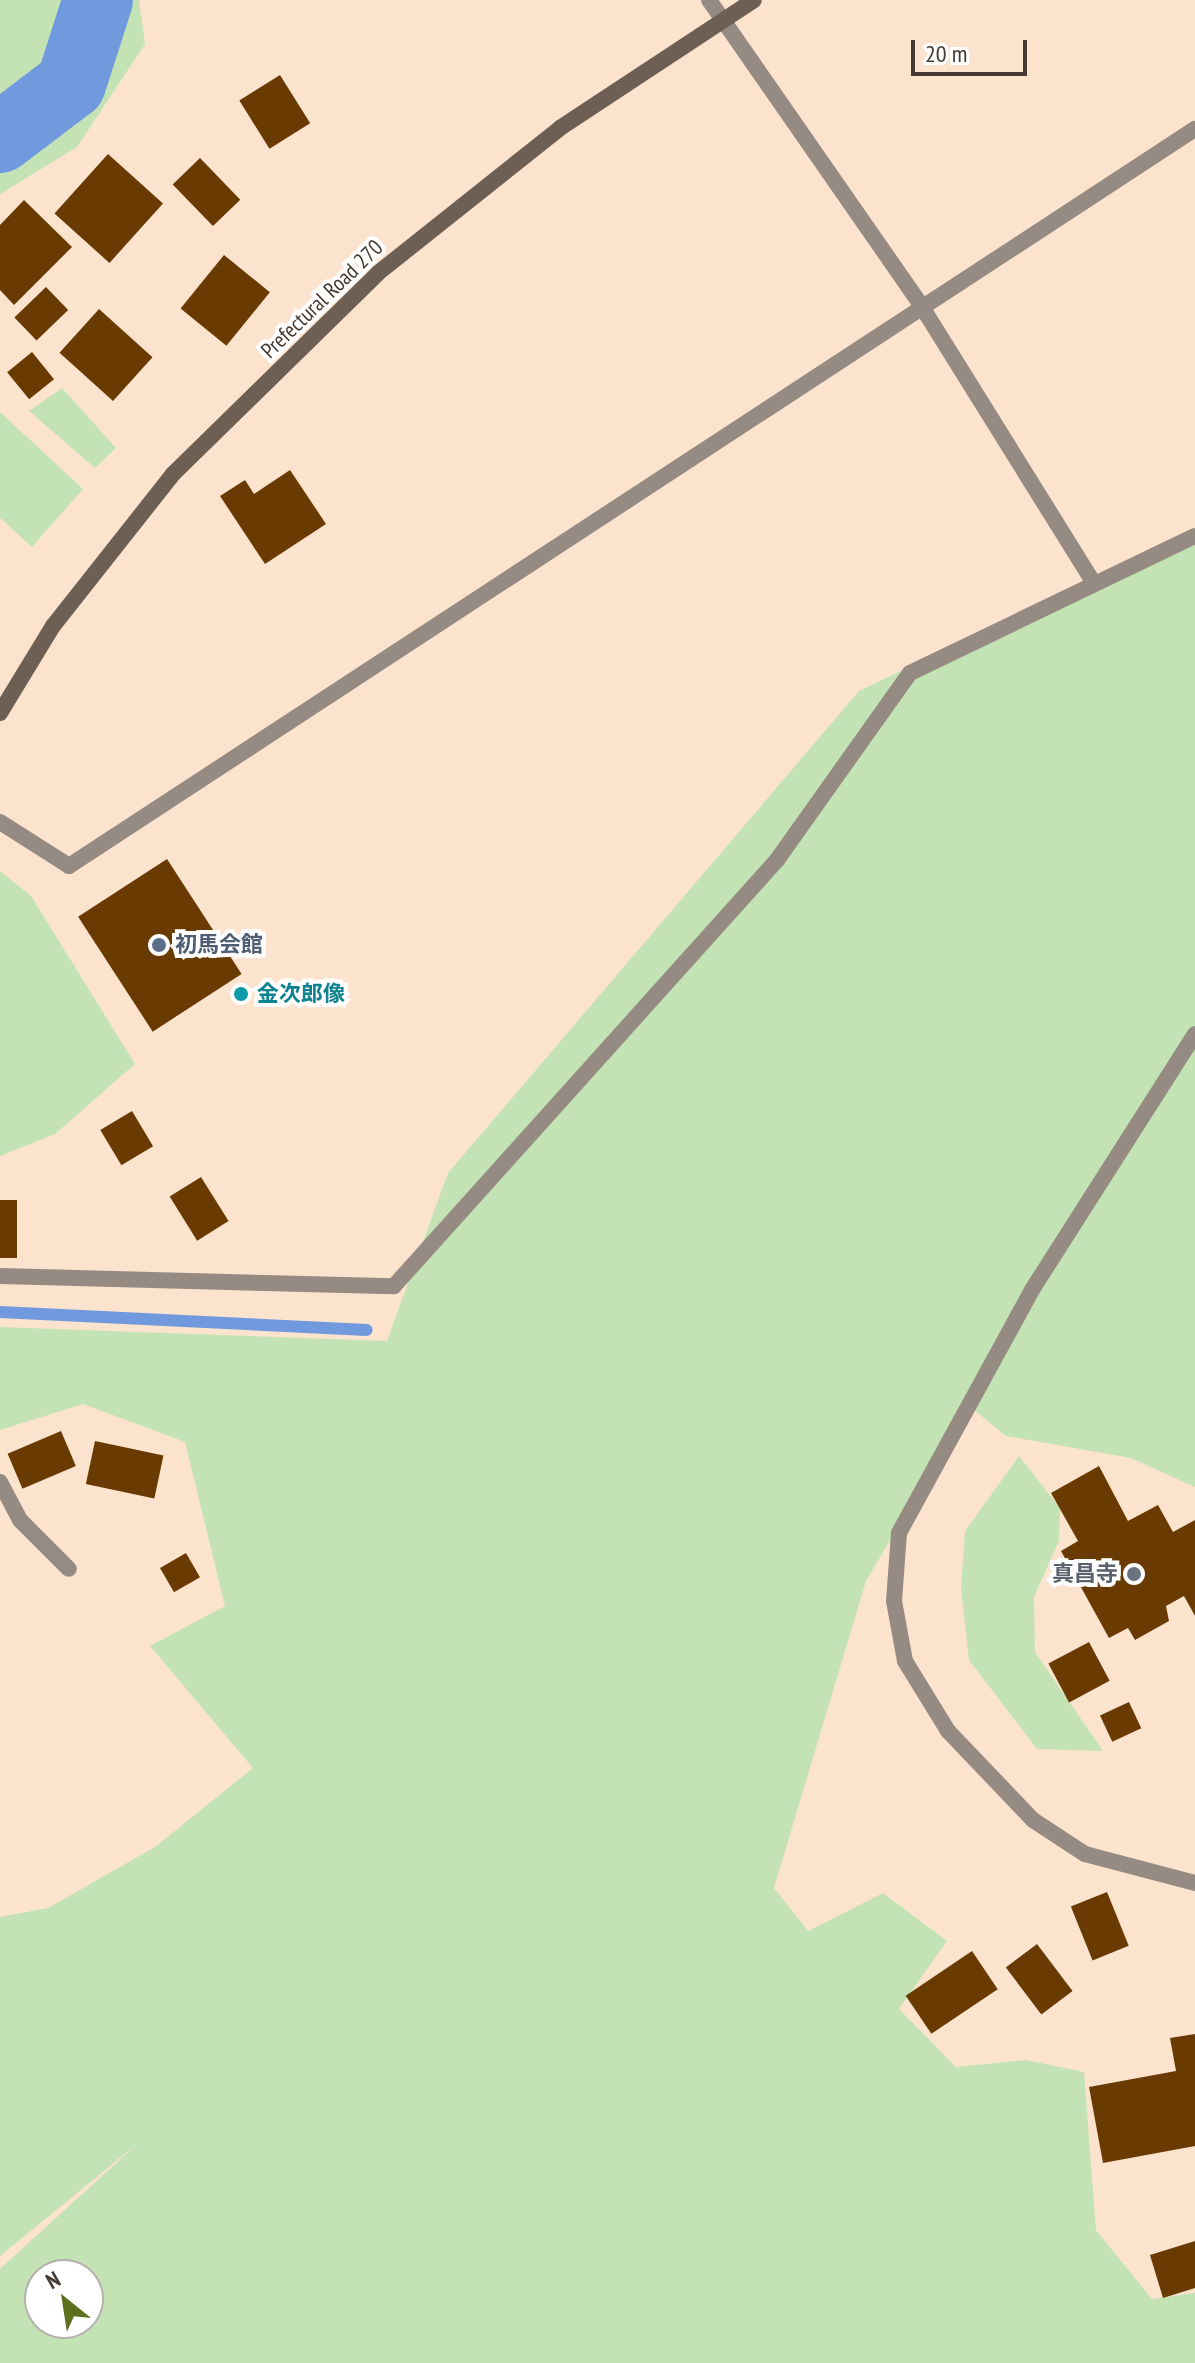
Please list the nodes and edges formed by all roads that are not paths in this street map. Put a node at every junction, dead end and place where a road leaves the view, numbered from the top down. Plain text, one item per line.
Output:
1 (709, 0) edge
2 (754, 0) edge
3 (723, 20) junction
4 (1195, 129) edge
5 (922, 307) junction
6 (1195, 536) edge
7 (1092, 580) junction
8 (0, 713) edge
9 (0, 822) edge
10 (1195, 1034) edge
11 (0, 1276) edge
12 (0, 1482) edge
13 (69, 1569) dead end
14 (1195, 1883) edge

1 - 3 street
2 - 3 main road, Prefectural Road 270
3 - 5 street
3 - 8 main road, Prefectural Road 270
4 - 5 street
5 - 7 street
5 - 9 street
6 - 7 street
7 - 11 street
10 - 14 street
12 - 13 street

